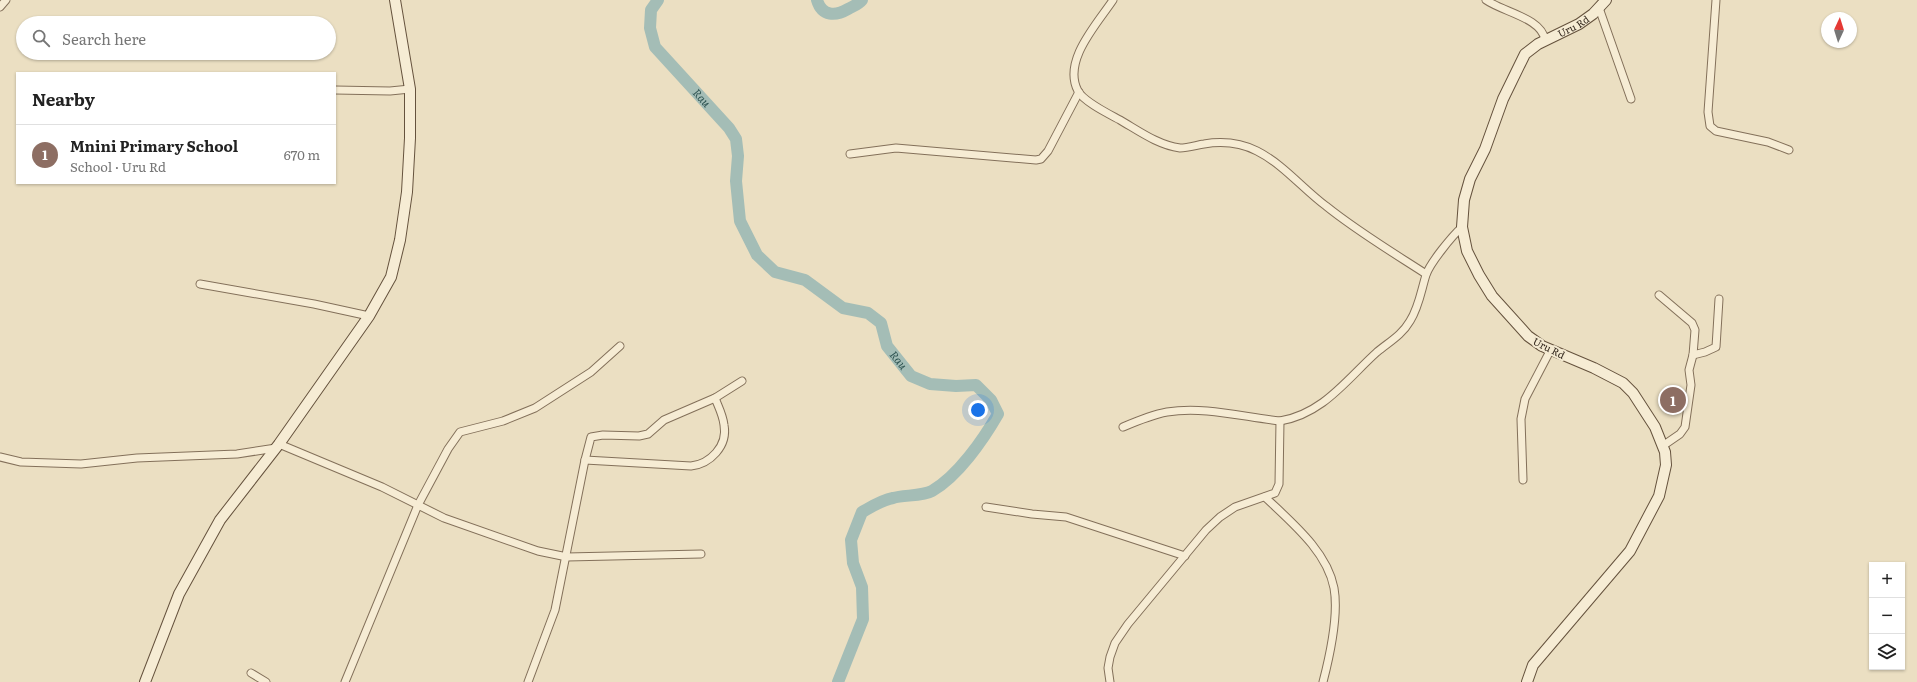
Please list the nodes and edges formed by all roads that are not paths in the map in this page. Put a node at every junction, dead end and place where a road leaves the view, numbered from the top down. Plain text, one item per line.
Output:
1 (6, 0) edge
2 (395, 0) edge
3 (1113, 0) edge
4 (1486, 0) edge
5 (1716, 0) edge
6 (1602, 4) edge
7 (0, 7) edge
8 (1545, 40) junction
9 (336, 90) edge
10 (410, 90) junction
11 (1079, 92) junction
12 (1631, 99) dead end
13 (1788, 150) dead end
14 (850, 154) dead end
15 (1462, 227) junction
16 (1426, 274) junction
17 (200, 284) dead end
18 (1659, 295) dead end
19 (1719, 299) dead end
20 (369, 316) junction
21 (620, 346) dead end
22 (1550, 351) junction
23 (1693, 355) junction
24 (742, 381) dead end
25 (715, 398) junction
26 (1280, 421) junction
27 (1123, 427) dead end
28 (1664, 445) junction
29 (277, 446) junction
30 (0, 457) edge
31 (585, 460) junction
32 (1523, 480) dead end
33 (1265, 497) junction
34 (418, 505) junction
35 (986, 507) dead end
36 (701, 554) dead end
37 (1185, 556) junction
38 (567, 557) junction
39 (251, 673) dead end
40 (145, 682) edge
41 (266, 682) edge
42 (345, 682) edge
43 (528, 682) edge
44 (1110, 682) edge
45 (1323, 682) edge
46 (1528, 682) edge

1 - 7 street
2 - 10 street
3 - 11 street
4 - 8 street
5 - 13 street
6 - 8 street, Uru Rd
6 - 12 street
8 - 15 street, Uru Rd
9 - 10 street
10 - 20 street
11 - 14 street
11 - 16 street
15 - 16 street
15 - 22 street, Uru Rd
16 - 26 street
17 - 20 street
18 - 23 street
19 - 23 street
20 - 29 street
21 - 34 street
22 - 28 street, Uru Rd
22 - 32 street
23 - 28 street
24 - 25 street
25 - 31 street
25 - 31 street
26 - 27 street
26 - 33 street
28 - 46 street, Uru Rd
29 - 30 street
29 - 34 street
29 - 40 street
31 - 38 street
33 - 37 street
33 - 45 street
34 - 38 street
34 - 42 street
35 - 37 street
36 - 38 street
37 - 44 street
38 - 43 street
39 - 41 street

